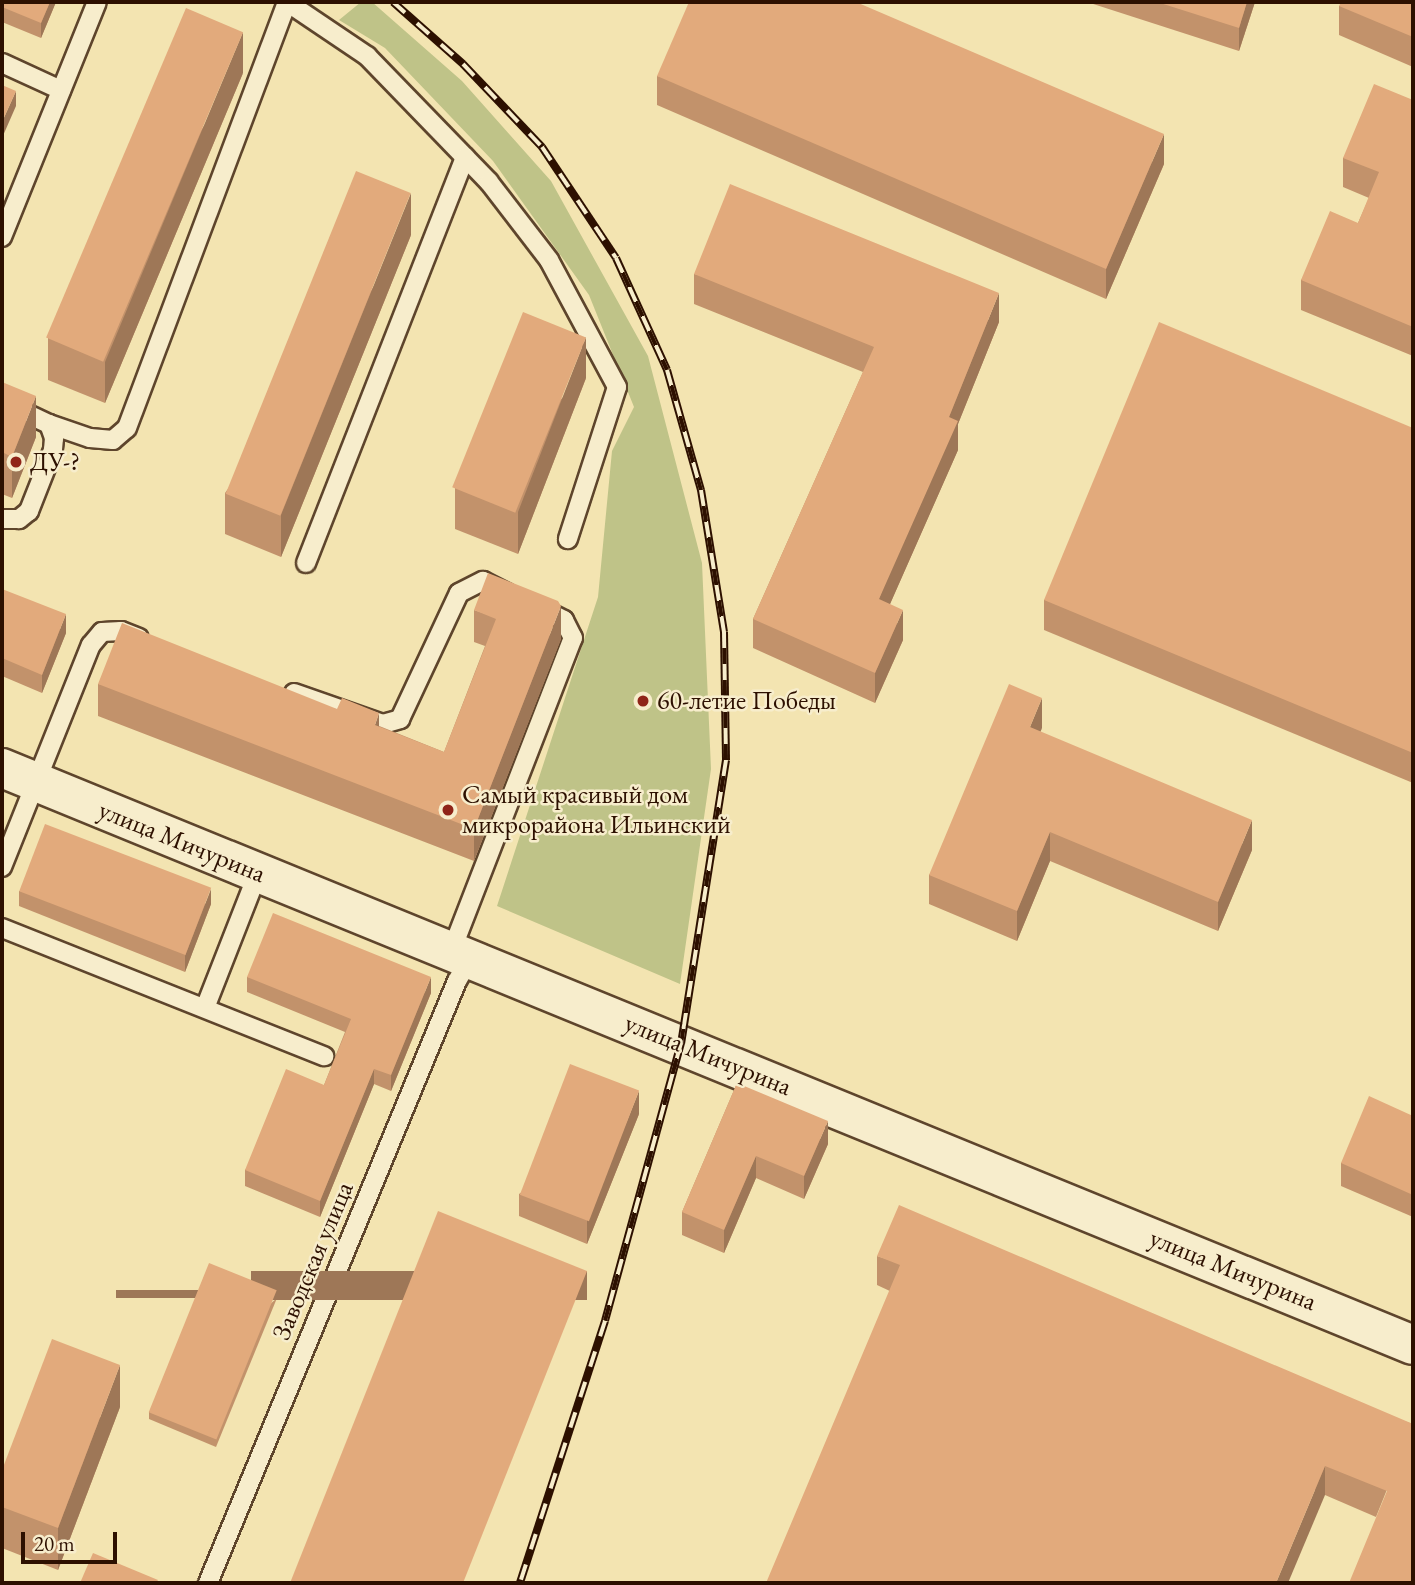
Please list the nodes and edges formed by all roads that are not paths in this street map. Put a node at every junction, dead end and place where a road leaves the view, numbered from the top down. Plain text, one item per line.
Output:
1 (97, 2) edge
2 (287, 2) edge
3 (2, 63) edge
4 (61, 90) junction
5 (465, 158) junction
6 (2, 237) edge
7 (2, 402) edge
8 (49, 424) junction
9 (2, 519) edge
10 (568, 539) dead end
11 (306, 563) dead end
12 (155, 643) edge
13 (282, 688) edge
14 (19, 775) edge
15 (2, 867) edge
16 (258, 873) junction
17 (2, 928) edge
18 (460, 956) junction
19 (205, 1008) junction
20 (324, 1056) dead end
21 (1413, 1345) edge
22 (208, 1583) edge

1 - 4 lane
2 - 5 lane
2 - 8 lane
3 - 4 lane
4 - 6 lane
5 - 10 lane
5 - 11 lane
7 - 8 lane
8 - 9 lane
12 - 14 lane
13 - 18 lane, Заводская улица
14 - 15 lane
14 - 16 main road, улица Мичурина
16 - 18 main road, улица Мичурина
16 - 19 lane
17 - 19 lane
18 - 21 main road, улица Мичурина
18 - 22 lane, Заводская улица
19 - 20 lane

